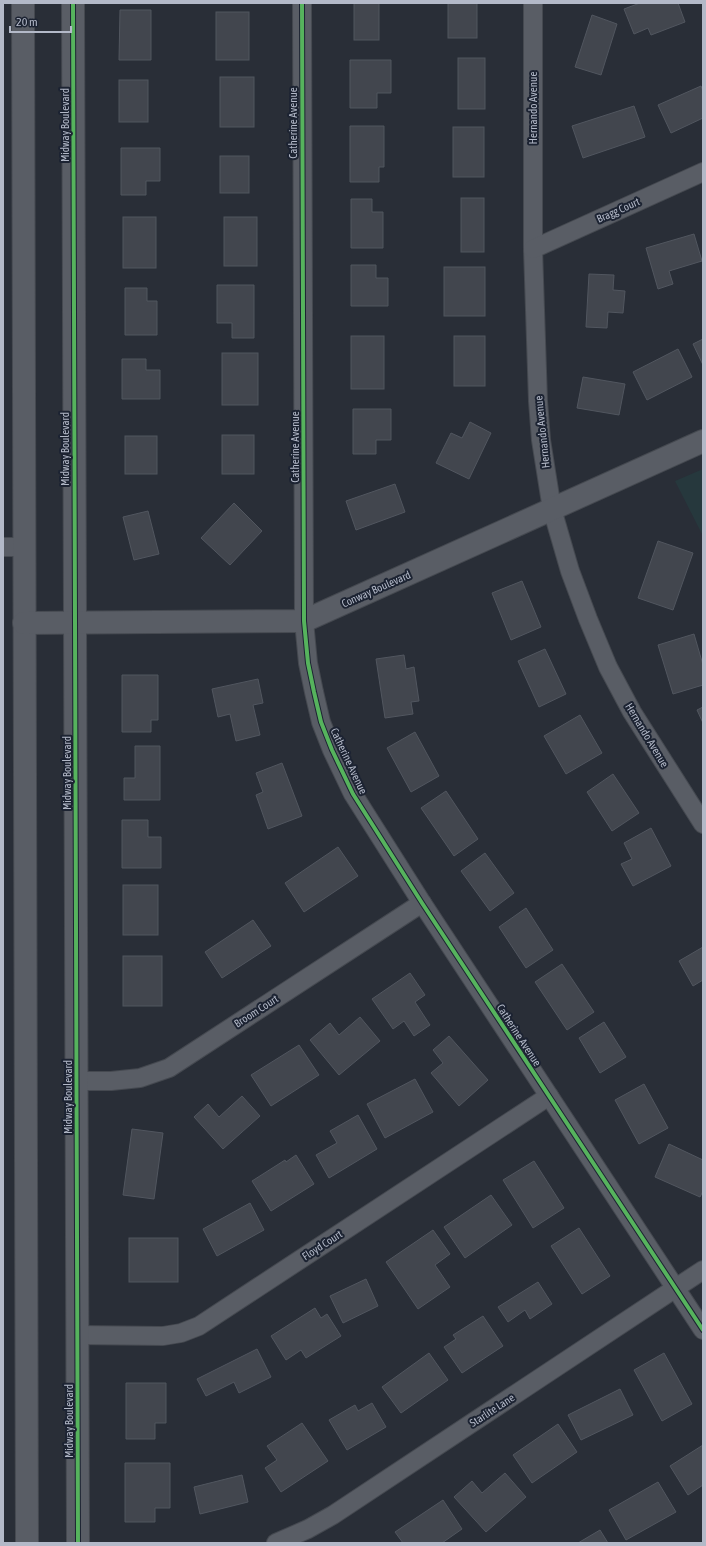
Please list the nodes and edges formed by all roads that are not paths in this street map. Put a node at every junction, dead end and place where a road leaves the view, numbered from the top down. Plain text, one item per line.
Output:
1 (23, 3) edge
2 (73, 3) edge
3 (302, 3) edge
4 (532, 3) edge
5 (703, 172) edge
6 (534, 249) junction
7 (703, 441) edge
8 (552, 509) junction
9 (13, 547) edge
10 (304, 621) junction
11 (24, 623) junction
12 (75, 623) junction
13 (703, 824) edge
14 (422, 903) junction
15 (77, 1081) junction
16 (549, 1096) junction
17 (703, 1270) edge
18 (676, 1289) junction
19 (703, 1330) edge
20 (77, 1335) junction
21 (308, 1536) edge
22 (27, 1543) edge
23 (78, 1543) edge
24 (276, 1543) edge

1 - 9 street
2 - 12 street, Midway Boulevard
3 - 10 street, Catherine Avenue
4 - 6 street, Hernando Avenue
5 - 6 street, Bragg Court
6 - 8 street, Hernando Avenue
7 - 8 street, Conway Boulevard
8 - 10 street, Conway Boulevard
8 - 13 street, Hernando Avenue
9 - 11 street
10 - 12 street, Conway Boulevard
10 - 14 street, Catherine Avenue
11 - 12 street, Conway Boulevard
11 - 22 street
12 - 15 street, Midway Boulevard
14 - 15 street, Broom Court
14 - 16 street, Catherine Avenue
15 - 20 street, Midway Boulevard
16 - 18 street, Catherine Avenue
16 - 20 street, Floyd Court
17 - 18 street, Starlite Lane
18 - 19 street, Catherine Avenue
18 - 21 street, Starlite Lane
20 - 23 street, Midway Boulevard
21 - 24 street, Starlite Lane

